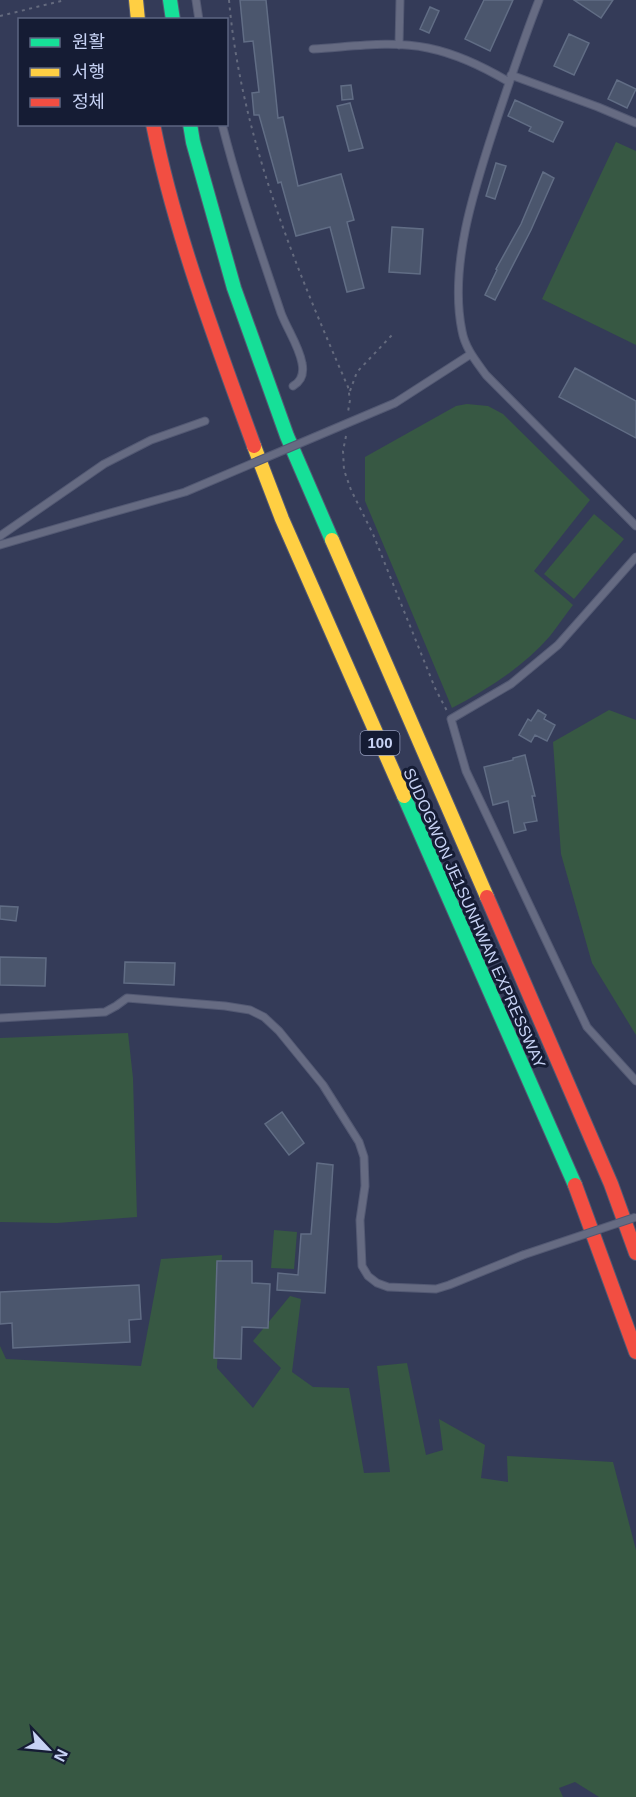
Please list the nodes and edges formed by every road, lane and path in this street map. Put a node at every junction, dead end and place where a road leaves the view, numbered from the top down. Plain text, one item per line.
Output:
1 (65, 0) edge
2 (136, 0) edge
3 (170, 0) edge
4 (196, 0) edge
5 (229, 0) edge
6 (400, 0) edge
7 (539, 0) edge
8 (0, 16) edge
9 (138, 18) edge
10 (173, 18) edge
11 (199, 18) edge
12 (399, 45) junction
13 (313, 49) dead end
14 (510, 79) junction
15 (636, 123) edge
16 (153, 126) edge
17 (190, 126) edge
18 (222, 126) edge
19 (392, 335) dead end
20 (471, 354) junction
21 (293, 386) dead end
22 (349, 394) junction
23 (349, 412) dead end
24 (205, 421) dead end
25 (346, 435) dead end
26 (636, 526) edge
27 (0, 536) edge
28 (0, 545) edge
29 (636, 557) edge
30 (452, 719) junction
31 (0, 1018) edge
32 (636, 1081) edge
33 (636, 1216) edge
34 (636, 1253) edge
35 (636, 1352) edge

1 - 8 path
2 - 9 highway
3 - 10 highway
4 - 11 lane
5 - 22 path
6 - 12 lane
7 - 14 lane
12 - 13 lane
12 - 14 lane
14 - 15 lane
14 - 20 lane
16 - 35 highway, SUDOGWON JE1SUNHWAN EXPRESSWAY / 100
17 - 34 highway, SUDOGWON JE1SUNHWAN EXPRESSWAY / 100
18 - 21 lane
19 - 22 path
20 - 26 lane
20 - 28 lane, bridge
22 - 23 path
24 - 27 lane
25 - 30 path
29 - 30 lane
30 - 32 lane
31 - 33 lane, bridge

